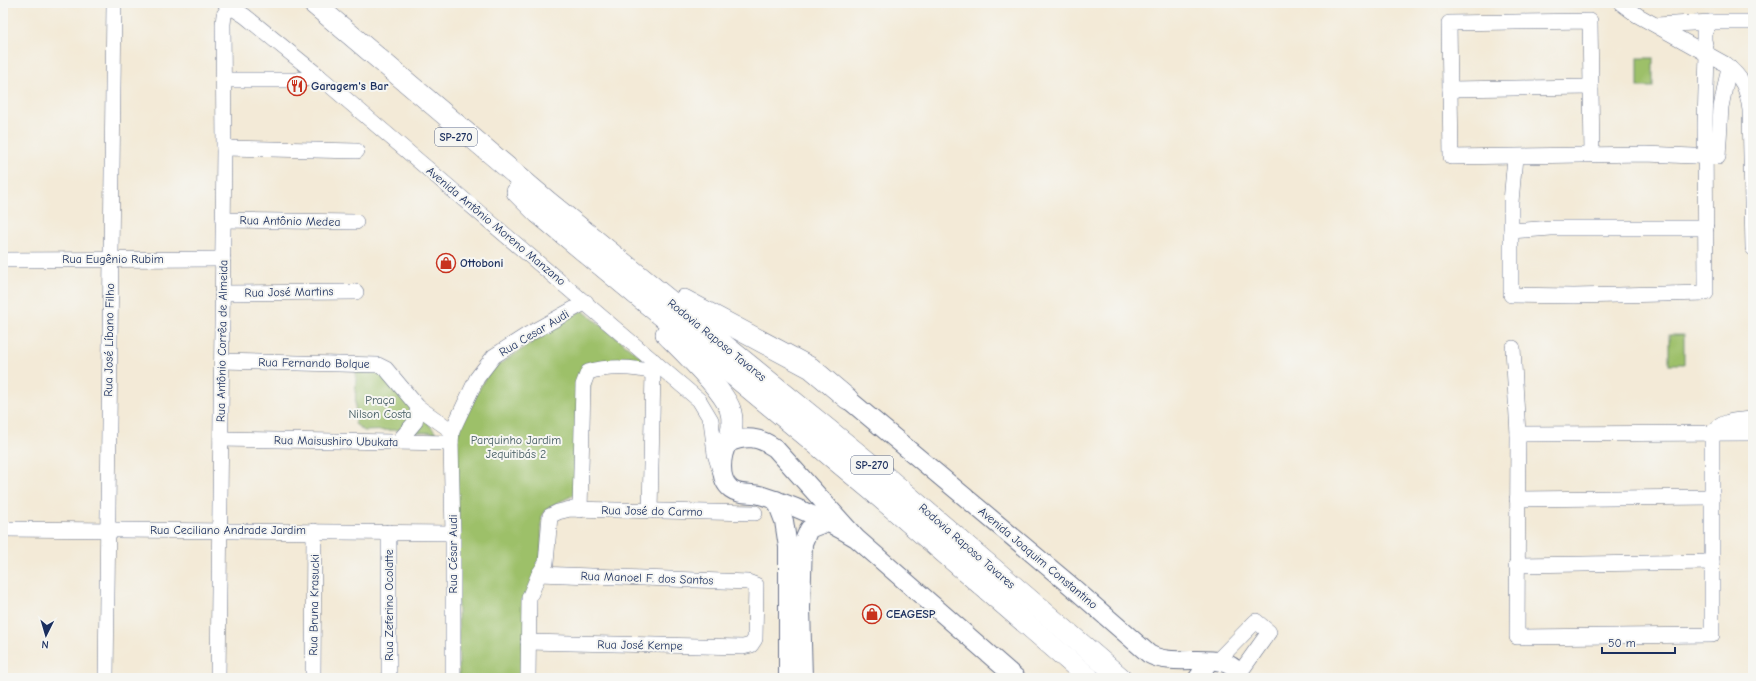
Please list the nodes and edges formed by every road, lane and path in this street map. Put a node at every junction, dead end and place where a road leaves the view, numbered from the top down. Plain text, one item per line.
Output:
1 (114, 3) edge
2 (300, 3) edge
3 (320, 3) edge
4 (1621, 3) edge
5 (227, 4) edge
6 (1711, 22) junction
7 (1753, 22) edge
8 (337, 25) junction
9 (1656, 25) junction
10 (1708, 54) junction
11 (1730, 67) junction
12 (320, 77) junction
13 (224, 80) junction
14 (1748, 80) edge
15 (1591, 87) junction
16 (1450, 89) junction
17 (224, 148) junction
18 (357, 151) dead end
19 (1592, 155) junction
20 (1515, 157) junction
21 (1706, 157) junction
22 (223, 220) junction
23 (356, 222) dead end
24 (1706, 228) junction
25 (1511, 231) junction
26 (1753, 248) edge
27 (110, 259) junction
28 (223, 259) junction
29 (3, 260) edge
30 (614, 266) junction
31 (356, 292) dead end
32 (222, 293) junction
33 (586, 302) junction
34 (1513, 348) dead end
35 (222, 361) junction
36 (654, 366) junction
37 (848, 399) joint
38 (418, 406) junction
39 (1753, 419) edge
40 (1753, 433) edge
41 (1518, 434) junction
42 (1712, 434) junction
43 (451, 437) junction
44 (221, 439) junction
45 (398, 442) junction
46 (728, 443) junction
47 (724, 478) junction
48 (1712, 497) junction
49 (1518, 499) junction
50 (776, 500) junction
51 (580, 510) junction
52 (650, 511) junction
53 (755, 513) dead end
54 (831, 522) junction
55 (3, 529) edge
56 (107, 529) junction
57 (220, 530) junction
58 (314, 531) junction
59 (389, 532) junction
60 (453, 532) junction
61 (856, 538) junction
62 (1712, 562) junction
63 (1516, 565) junction
64 (539, 574) junction
65 (528, 642) junction
66 (751, 645) joint
67 (1213, 661) junction
68 (1240, 676) edge
69 (106, 678) edge
70 (218, 678) edge
71 (313, 678) edge
72 (389, 678) edge
73 (453, 678) edge
74 (528, 678) edge
75 (788, 678) edge
76 (803, 678) edge
77 (1016, 678) edge
78 (1090, 678) edge
79 (1121, 678) edge
80 (1198, 678) edge

1 - 27 street, Rua José Líbano Filho
2 - 8 highway, Rodovia Raposo Tavares / SP-270
2 - 30 highway, Rodovia Raposo Tavares / SP-270
3 - 8 highway
4 - 9 street
5 - 12 street, Avenida Antônio Moreno Manzano
5 - 13 street, Rua Antônio Corrêa de Almeida
6 - 7 street
6 - 9 street
6 - 10 street
8 - 30 highway, Rodovia Raposo Tavares / SP-270
9 - 10 street
10 - 11 street
10 - 21 street
11 - 14 street
11 - 21 street
12 - 13 street
12 - 33 street, Avenida Antônio Moreno Manzano
13 - 17 street, Rua Antônio Corrêa de Almeida
14 - 26 street
15 - 16 street
15 - 16 street
15 - 19 street
16 - 20 street
17 - 18 street
17 - 22 street, Rua Antônio Corrêa de Almeida
19 - 20 street
19 - 21 street
20 - 25 street
21 - 24 street
22 - 23 street, Rua Antônio Medea
22 - 28 street, Rua Antônio Corrêa de Almeida
24 - 25 street
24 - 25 street
27 - 28 street, Rua Eugênio Rubim
27 - 29 street, Rua Eugênio Rubim
27 - 56 street, Rua José Líbano Filho
28 - 32 street, Rua Antônio Corrêa de Almeida
30 - 37 highway
30 - 46 highway
30 - 78 highway, Rodovia Raposo Tavares / SP-270
30 - 79 highway, Rodovia Raposo Tavares / SP-270
31 - 32 street, Rua José Martins
32 - 35 street, Rua Antônio Corrêa de Almeida
33 - 36 street, Avenida Antônio Moreno Manzano
33 - 43 street, Rua Cesar Audi
34 - 41 street
35 - 38 street, Rua Fernando Bolque
35 - 44 street, Rua Antônio Corrêa de Almeida
36 - 47 street, Avenida Antônio Moreno Manzano
36 - 51 street
36 - 52 street
37 - 67 main road, Avenida Joaquim Constantino
38 - 43 street, Rua Fernando Bolque
38 - 45 street
39 - 42 street
40 - 42 street
41 - 42 street
41 - 49 street
42 - 48 street
43 - 45 street, Rua Maisushiro Ubukata
43 - 60 street, Rua César Audi
44 - 45 street, Rua Maisushiro Ubukata
44 - 57 street, Rua Antônio Corrêa de Almeida
46 - 47 main road
46 - 61 main road, Avenida Antônio Moreno Manzano
47 - 50 main road, Avenida Antônio Moreno Manzano
48 - 49 street
48 - 62 street
49 - 63 street
50 - 54 main road, Avenida Antônio Moreno Manzano
50 - 75 main road
51 - 52 street, Rua José do Carmo
51 - 64 street, Rua José do Carmo
52 - 53 street, Rua José do Carmo
54 - 61 main road, Avenida Antônio Moreno Manzano
54 - 76 main road
55 - 56 street, Rua Ceciliano Andrade Jardim
56 - 57 street, Rua Ceciliano Andrade Jardim
56 - 69 street, Rua José Líbano Filho
57 - 58 street, Rua Ceciliano Andrade Jardim
57 - 70 street, Rua Antônio Corrêa de Almeida
58 - 59 street, Rua Ceciliano Andrade Jardim
58 - 71 street, Rua Bruna Krasucki
59 - 60 street, Rua Ceciliano Andrade Jardim
59 - 72 street, Rua Zeferino Ocolatte
60 - 73 street, Rua César Audi
61 - 77 main road, Avenida Antônio Moreno Manzano
62 - 63 street
62 - 63 street
64 - 65 street
64 - 66 street, Rua Manoel F. dos Santos
65 - 66 street, Rua José Kempe
65 - 74 street
67 - 68 main road, Avenida Joaquim Constantino
67 - 68 street
67 - 80 main road

